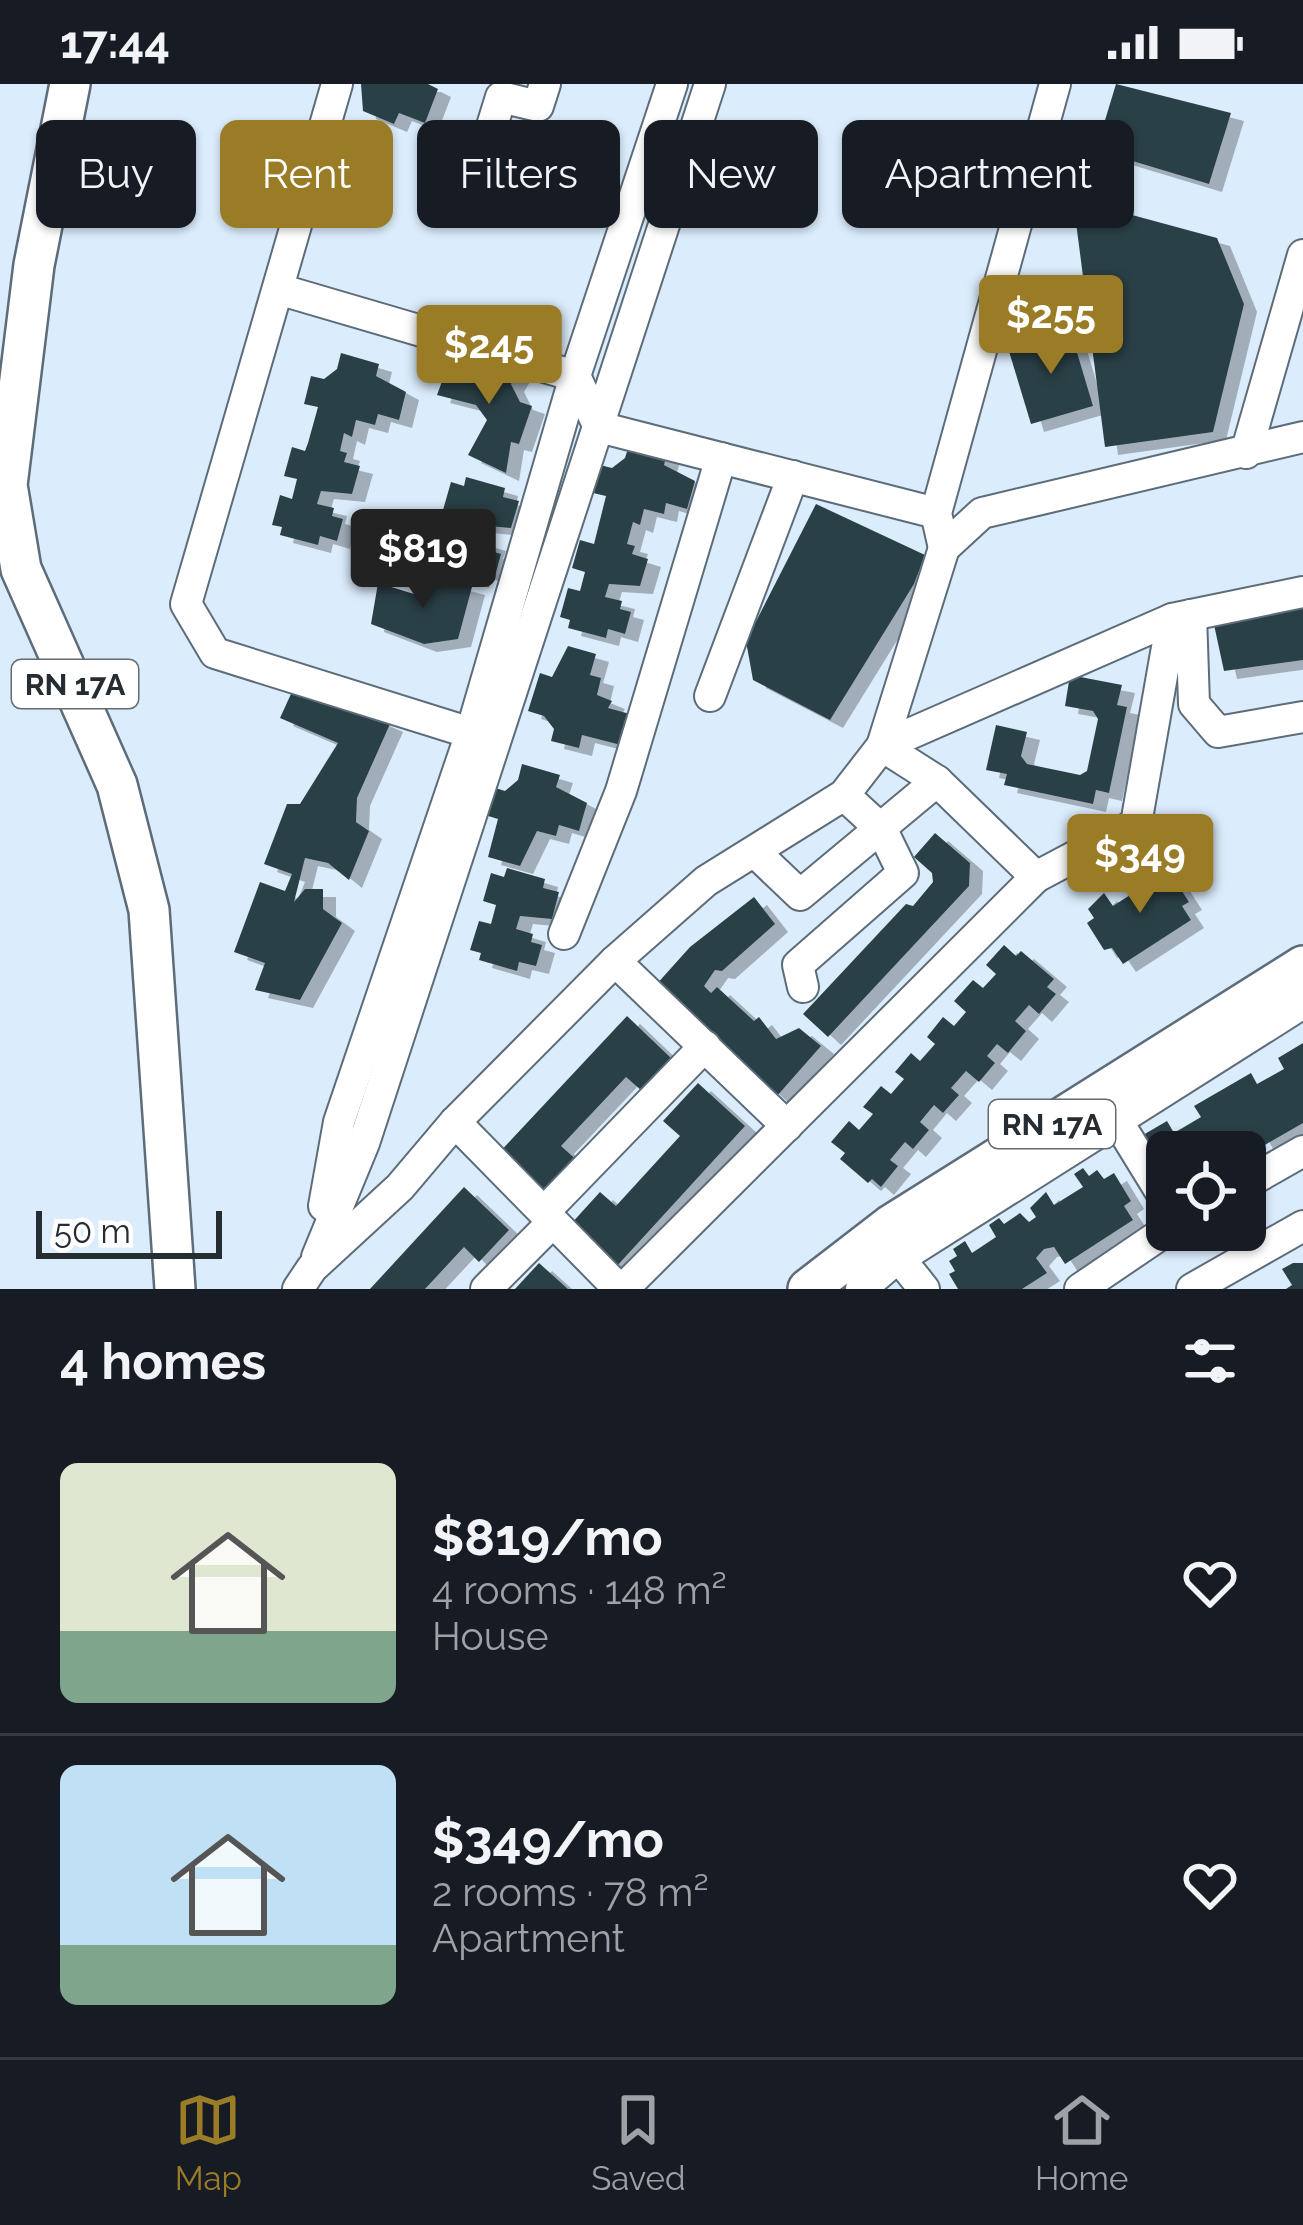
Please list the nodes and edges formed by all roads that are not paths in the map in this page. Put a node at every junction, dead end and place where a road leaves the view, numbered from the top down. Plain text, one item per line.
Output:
1 (70, 84) edge
2 (337, 84) edge
3 (488, 84) edge
4 (545, 84) edge
5 (672, 84) edge
6 (710, 84) edge
7 (1054, 84) edge
8 (477, 120) edge
9 (494, 120) edge
10 (1303, 255) edge
11 (278, 289) junction
12 (575, 376) junction
13 (599, 427) junction
14 (1303, 437) edge
15 (1246, 453) junction
16 (721, 458) junction
17 (793, 476) junction
18 (946, 479) junction
19 (982, 513) junction
20 (936, 514) junction
21 (944, 548) junction
22 (1303, 592) edge
23 (1182, 617) junction
24 (710, 695) dead end
25 (1303, 717) edge
26 (484, 737) junction
27 (882, 746) junction
28 (938, 781) junction
29 (844, 795) junction
30 (882, 830) junction
31 (756, 853) junction
32 (1036, 877) junction
33 (564, 934) dead end
34 (615, 961) junction
35 (1303, 966) edge
36 (802, 987) dead end
37 (1303, 1003) edge
38 (705, 1046) junction
39 (1116, 1119) junction
40 (455, 1122) junction
41 (787, 1126) junction
42 (1303, 1150) edge
43 (1146, 1168) edge
44 (1266, 1172) edge
45 (549, 1217) junction
46 (1303, 1226) edge
47 (1146, 1244) edge
48 (900, 1258) junction
49 (305, 1278) edge
50 (175, 1289) edge
51 (486, 1289) edge
52 (621, 1289) edge
53 (808, 1289) edge
54 (861, 1289) edge
55 (924, 1289) edge
56 (1080, 1289) edge
57 (1192, 1289) edge

1 - 50 main road, RN 17A
2 - 11 street
3 - 8 street
4 - 9 street
5 - 12 street
6 - 13 street
7 - 18 street
10 - 15 street
11 - 12 street
11 - 26 street
12 - 13 street
12 - 26 street
13 - 16 street
13 - 26 street
14 - 15 street
15 - 19 street
16 - 17 street
16 - 33 street
17 - 20 street
17 - 24 street
18 - 19 street
18 - 20 street
19 - 21 street
20 - 21 street
21 - 27 street
22 - 23 street
23 - 25 street
23 - 27 street
23 - 32 street
26 - 49 street
27 - 28 street
27 - 29 street
28 - 30 street
28 - 32 street
29 - 30 street
29 - 31 street
30 - 31 street
30 - 36 street
31 - 34 street
32 - 41 street
34 - 38 street
34 - 40 street
35 - 53 main road, RN 17A
37 - 39 street
38 - 41 street
38 - 45 street
39 - 43 street
39 - 48 street
40 - 45 street
40 - 49 street
41 - 52 street
42 - 44 street
45 - 51 street
45 - 52 street
46 - 57 street
47 - 56 street
48 - 54 street
48 - 55 street

